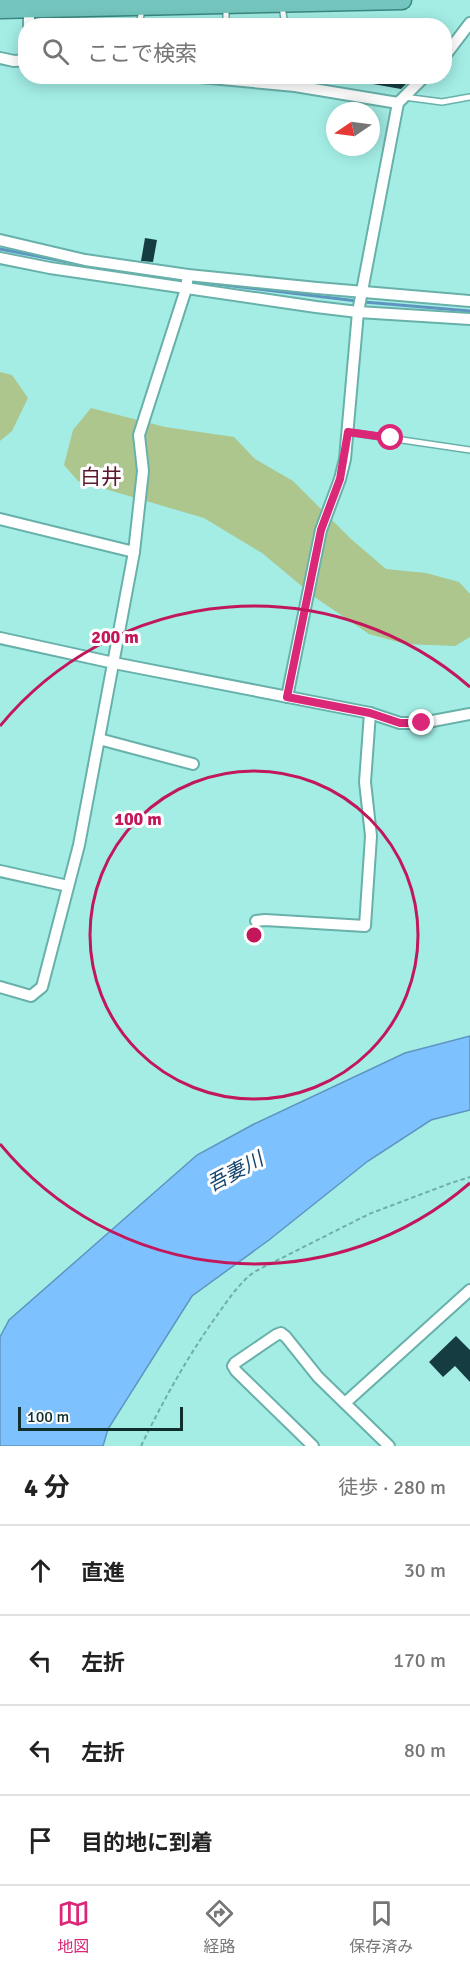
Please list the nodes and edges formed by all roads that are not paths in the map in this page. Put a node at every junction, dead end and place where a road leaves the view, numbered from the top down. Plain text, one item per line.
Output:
1 (402, 0) edge
2 (281, 3) junction
3 (226, 5) junction
4 (142, 7) junction
5 (0, 9) edge
6 (29, 17) edge
7 (140, 18) edge
8 (226, 18) edge
9 (284, 18) edge
10 (470, 23) edge
11 (452, 47) edge
12 (0, 58) edge
13 (18, 61) edge
14 (312, 84) edge
15 (417, 84) edge
16 (470, 97) edge
17 (401, 100) junction
18 (0, 240) edge
19 (0, 258) edge
20 (187, 281) junction
21 (470, 301) edge
22 (360, 302) junction
23 (470, 319) edge
24 (348, 432) junction
25 (470, 450) edge
26 (0, 519) edge
27 (134, 552) junction
28 (0, 638) edge
29 (114, 663) junction
30 (287, 697) junction
31 (370, 713) junction
32 (470, 714) edge
33 (99, 739) junction
34 (193, 764) dead end
35 (0, 871) edge
36 (68, 886) junction
37 (256, 921) dead end
38 (0, 987) edge
39 (470, 1290) edge
40 (345, 1403) junction
41 (313, 1446) edge
42 (389, 1446) edge

1 - 2 highway
2 - 3 highway
2 - 9 lane
3 - 4 highway
3 - 8 lane
4 - 6 highway
4 - 7 lane
5 - 6 highway
10 - 11 street
12 - 13 street
14 - 17 street
15 - 17 street
16 - 17 lane
17 - 22 street
18 - 20 street
19 - 20 street
20 - 22 street
20 - 22 street
20 - 27 street
21 - 22 street
22 - 23 street
22 - 24 street
24 - 25 lane
24 - 30 street
26 - 27 street
27 - 29 street
28 - 29 street
29 - 30 street
29 - 33 street
30 - 31 street
31 - 32 street
31 - 37 street
33 - 34 street
33 - 36 street
35 - 36 street
36 - 38 street
39 - 40 street
40 - 41 street
40 - 42 street

